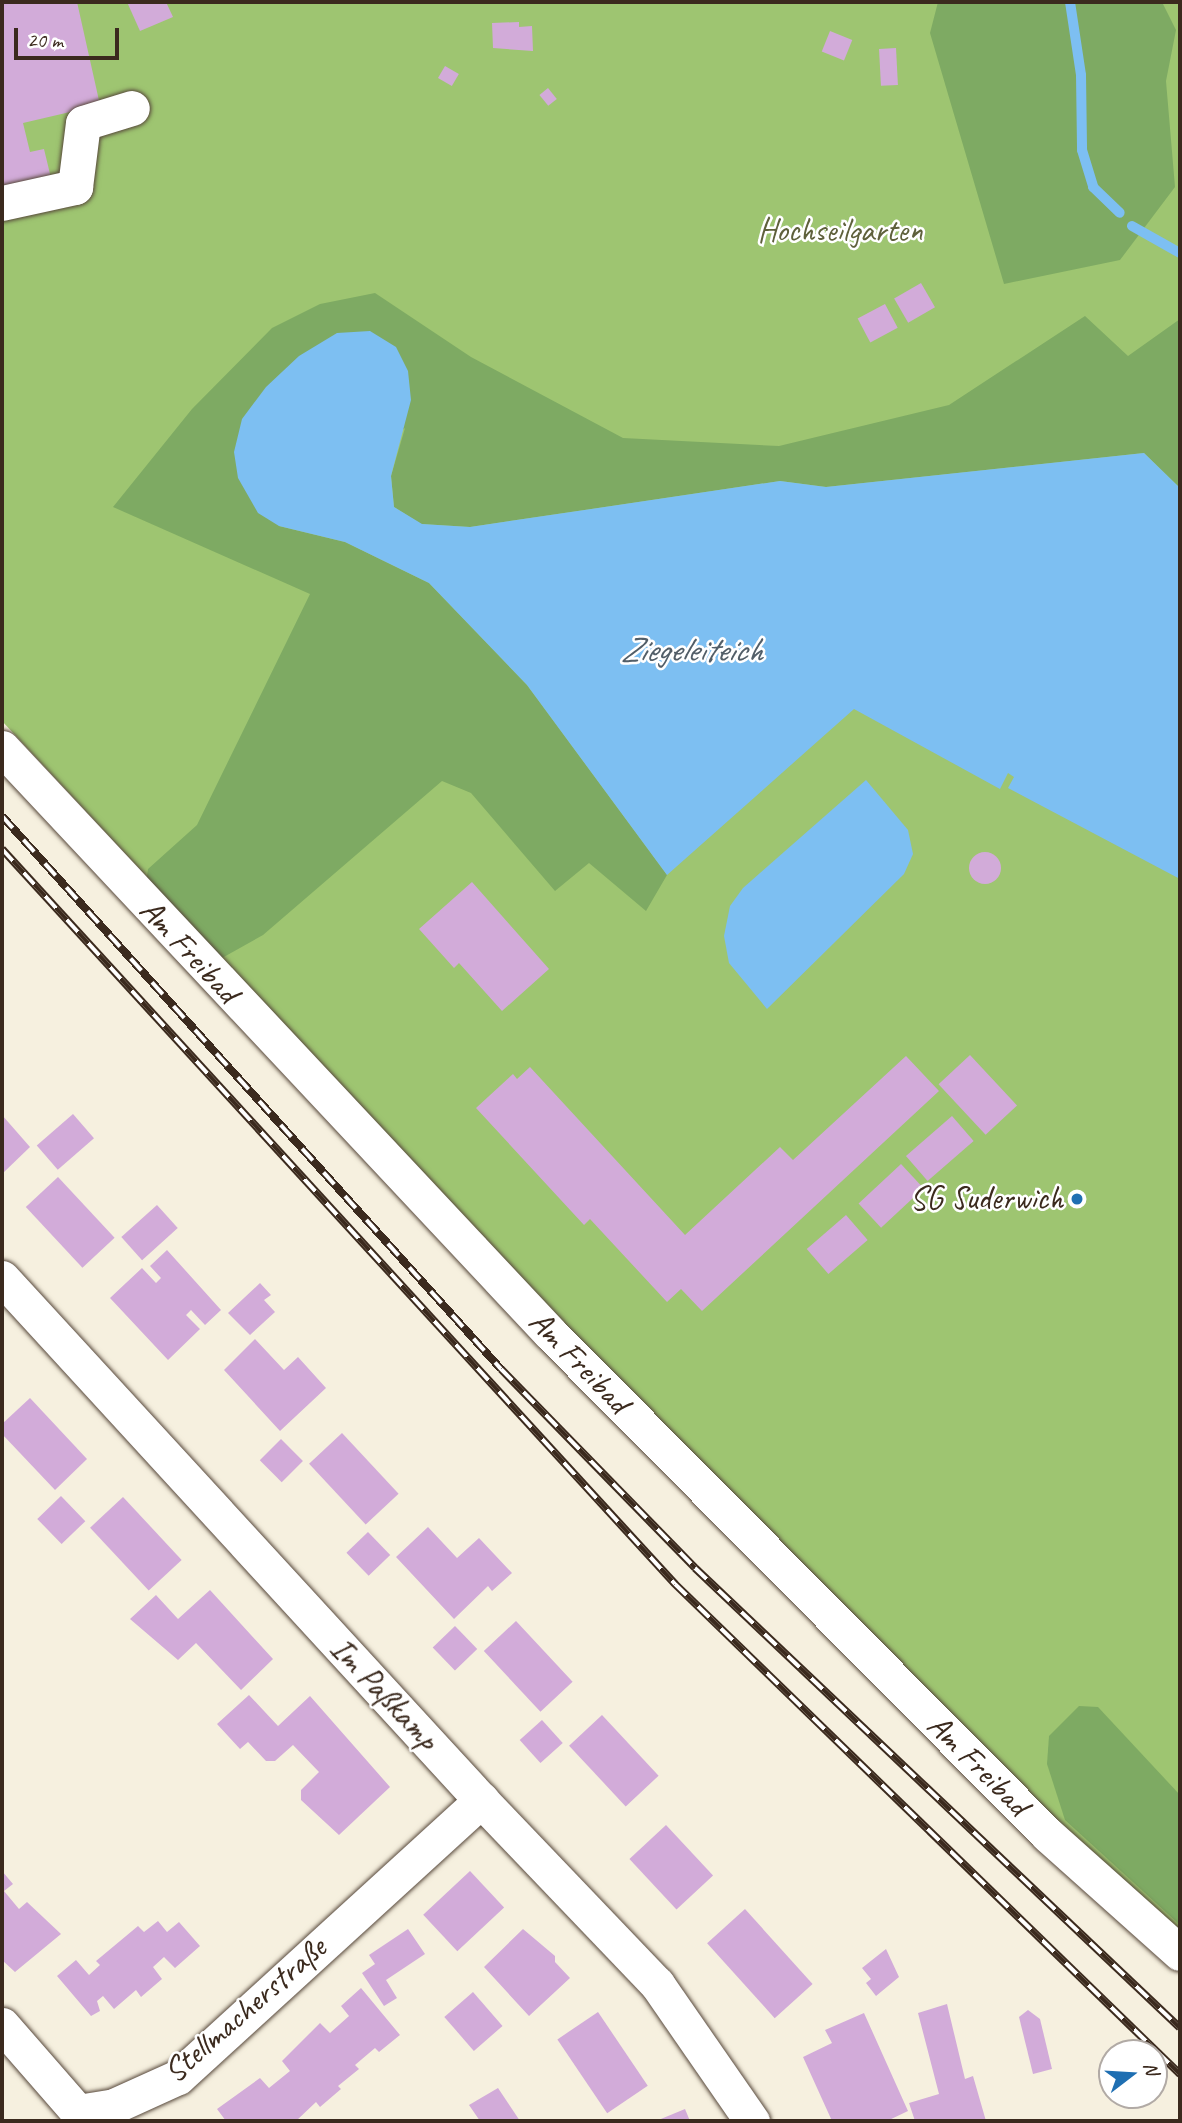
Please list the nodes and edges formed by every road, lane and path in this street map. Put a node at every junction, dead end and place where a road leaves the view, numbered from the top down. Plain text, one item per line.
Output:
1 (132, 108) dead end
2 (2, 203) edge
3 (2, 748) edge
4 (2, 1278) edge
5 (481, 1800) junction
6 (1180, 1953) edge
7 (2, 2025) edge
8 (752, 2121) edge

1 - 2 street
3 - 6 street, Am Freibad
4 - 5 street, Im Paßkamp
5 - 7 street, Stellmacherstraße
5 - 8 street, Im Paßkamp

